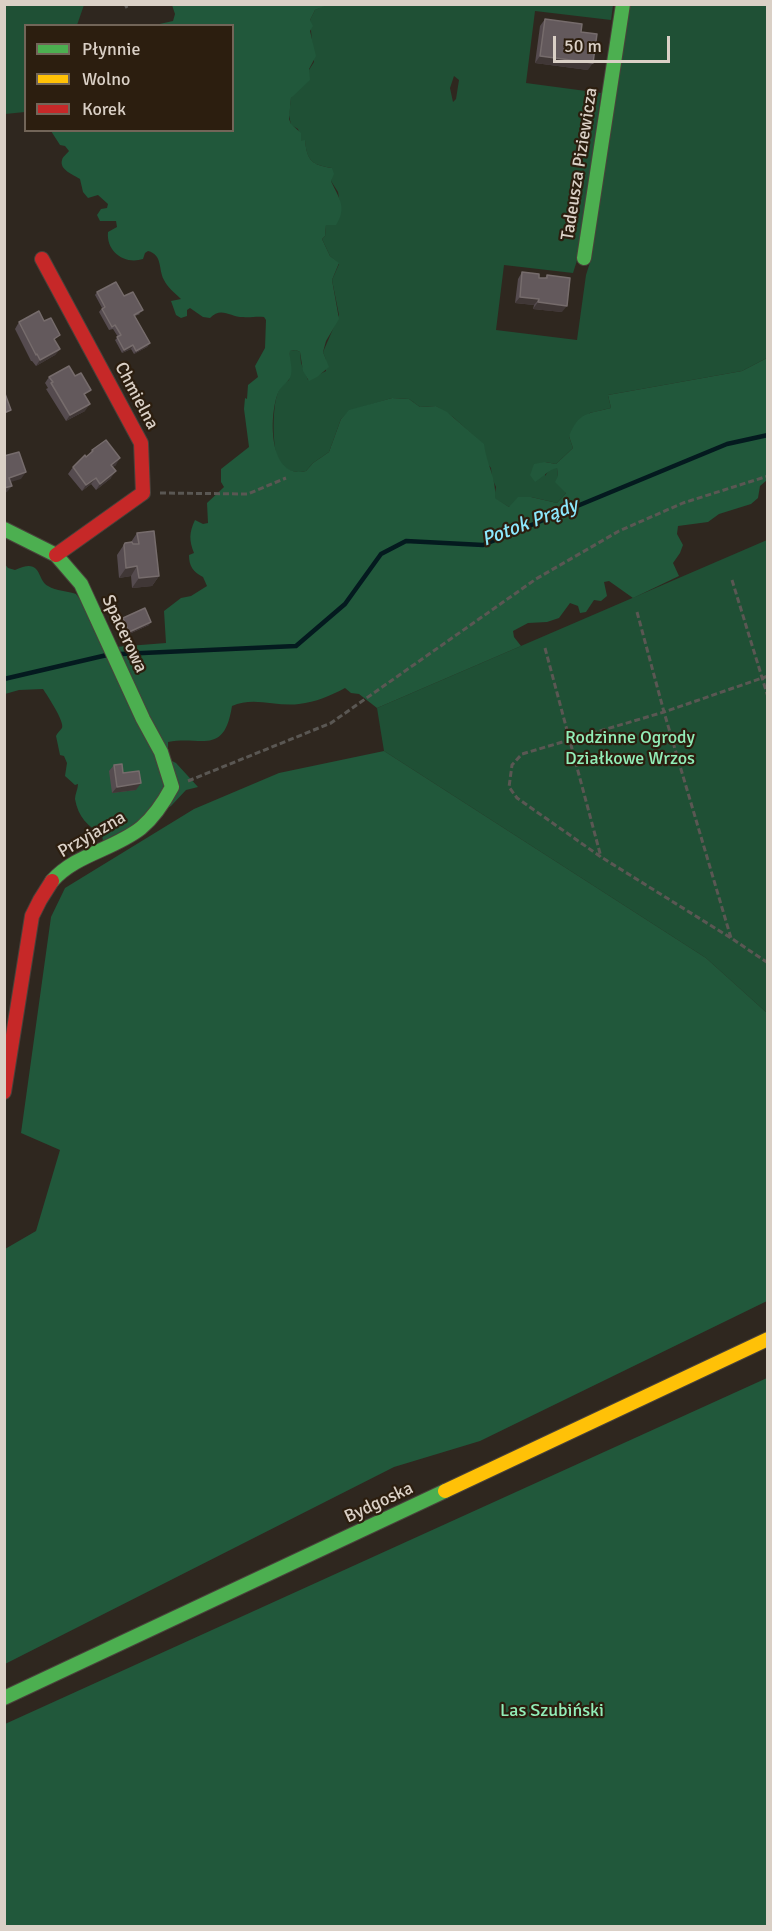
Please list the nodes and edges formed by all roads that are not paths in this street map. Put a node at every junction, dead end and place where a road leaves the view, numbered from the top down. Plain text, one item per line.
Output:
1 (623, 4) edge
2 (584, 258) dead end
3 (42, 259) dead end
4 (4, 529) edge
5 (56, 555) junction
6 (172, 787) joint
7 (4, 1092) edge
8 (768, 1339) edge
9 (4, 1698) edge

1 - 2 street, Tadeusza Piziewicza
3 - 5 street, Chmielna
4 - 5 street, Spacerowa
5 - 6 street, Spacerowa
6 - 7 street, Przyjazna
8 - 9 street, Bydgoska

